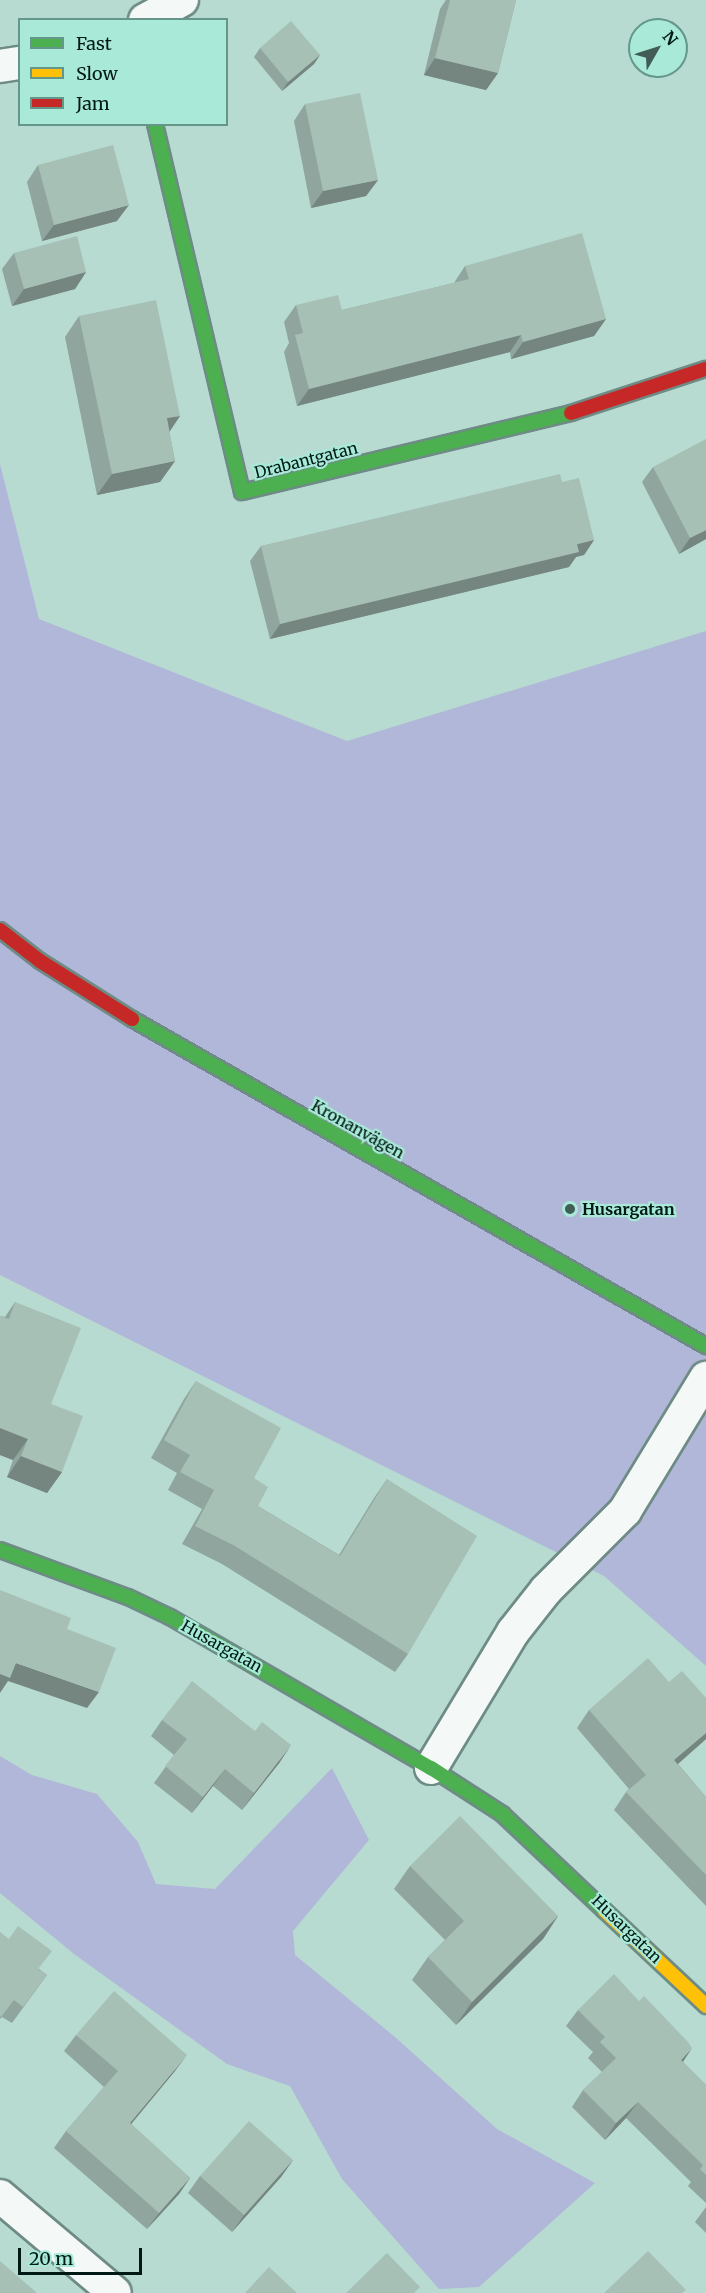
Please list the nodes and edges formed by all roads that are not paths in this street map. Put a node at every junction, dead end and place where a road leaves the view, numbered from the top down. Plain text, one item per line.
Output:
1 (182, 0) edge
2 (149, 18) edge
3 (18, 63) edge
4 (0, 66) edge
5 (155, 126) edge
6 (706, 369) edge
7 (0, 930) edge
8 (706, 1346) edge
9 (706, 1378) edge
10 (0, 1550) edge
11 (432, 1768) junction
12 (706, 2006) edge
13 (0, 2196) edge
14 (114, 2293) edge

1 - 2 street
3 - 4 street
5 - 6 street, Drabantgatan
7 - 8 street, Kronanvägen
9 - 11 street
10 - 11 street, Husargatan
11 - 12 street, Husargatan
13 - 14 street

